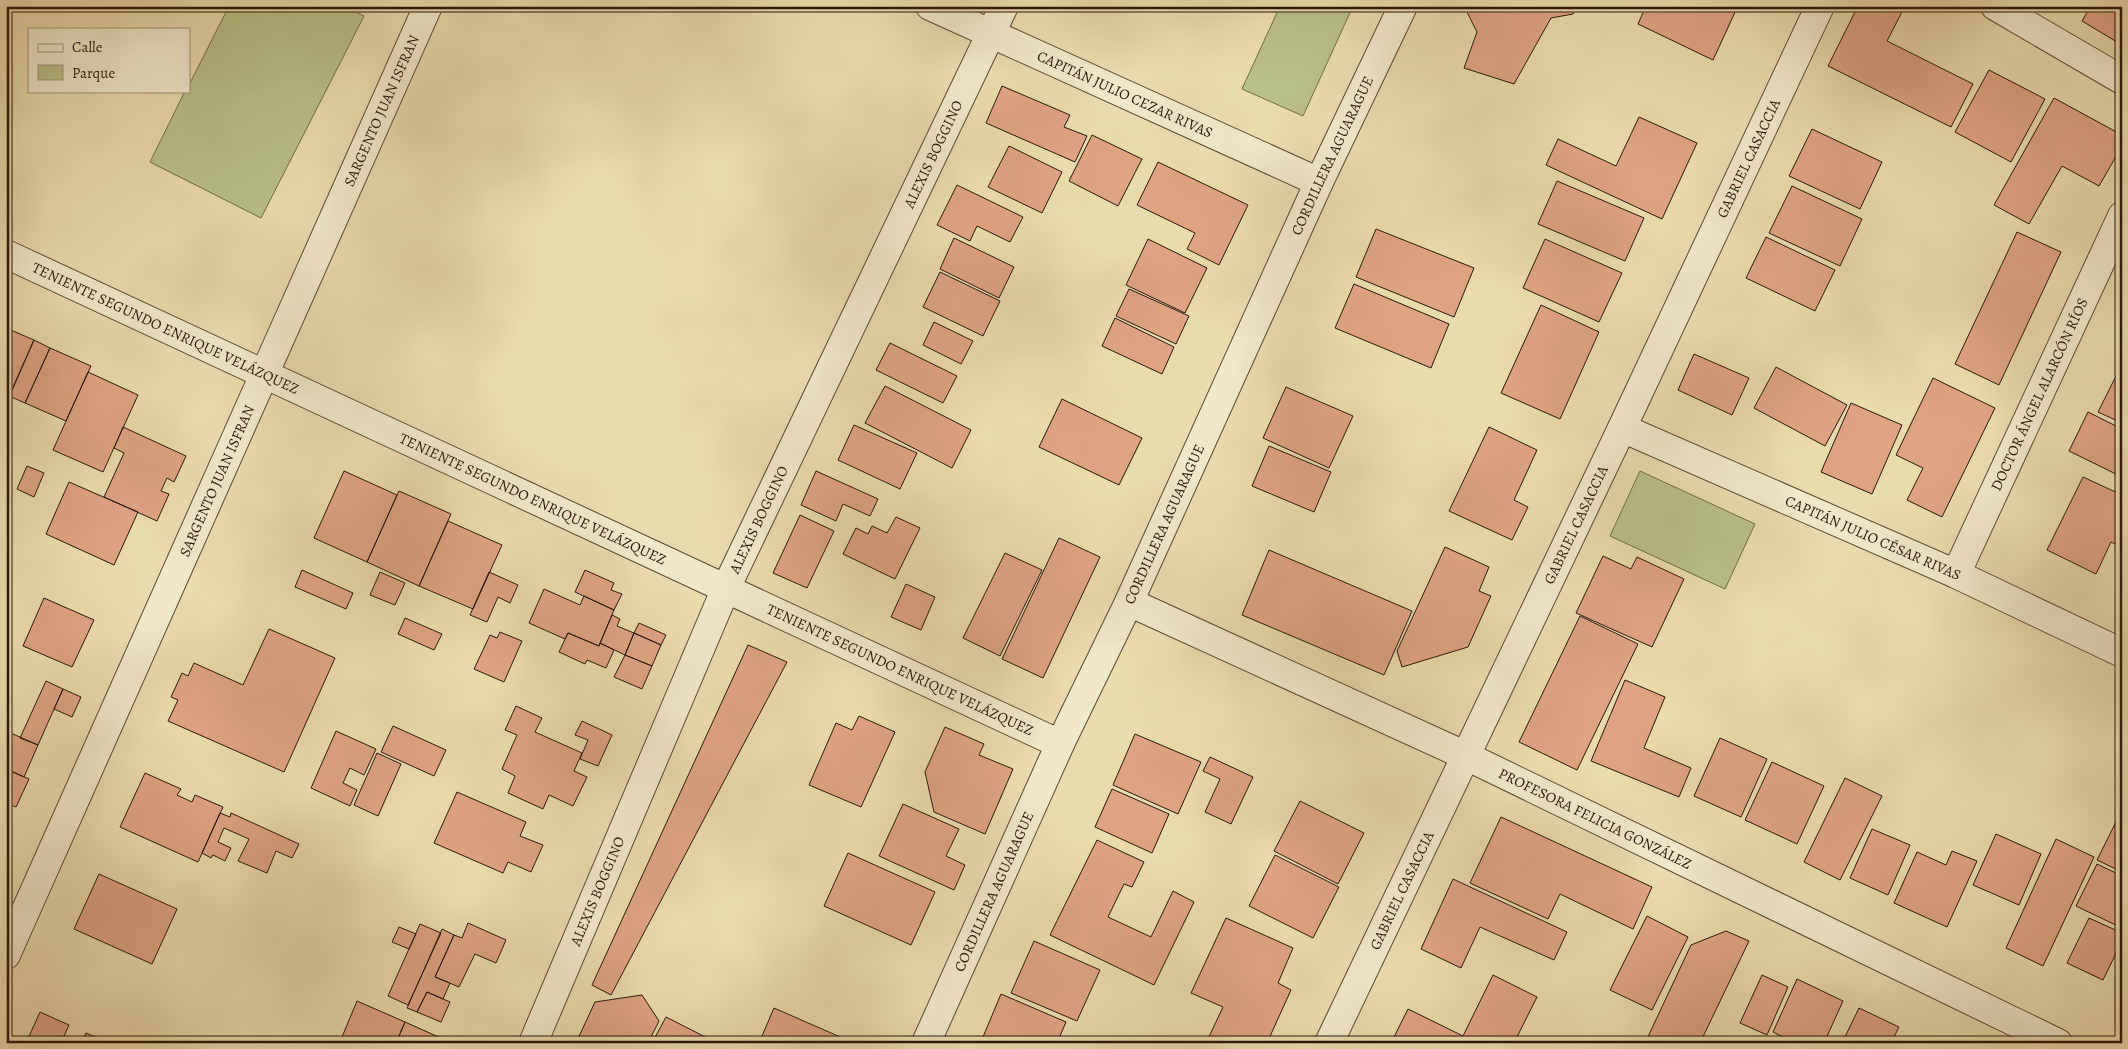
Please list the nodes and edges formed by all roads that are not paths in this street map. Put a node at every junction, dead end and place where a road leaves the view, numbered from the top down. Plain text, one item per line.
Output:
1 (428, 6) edge
2 (930, 6) edge
3 (1004, 6) edge
4 (1403, 6) edge
5 (1820, 6) edge
6 (1995, 6) edge
7 (992, 35) junction
8 (2122, 80) edge
9 (1319, 182) junction
10 (2122, 216) edge
11 (6, 254) edge
12 (265, 374) junction
13 (1622, 428) junction
14 (1956, 574) junction
15 (726, 588) junction
16 (1129, 602) junction
17 (2122, 654) edge
18 (1060, 744) junction
19 (1464, 755) junction
20 (6, 955) edge
21 (533, 1043) edge
22 (926, 1043) edge
23 (1328, 1043) edge
24 (2058, 1043) edge

1 - 12 street, SARGENTO JUAN ISFRAN
2 - 7 street, CAPITÁN JULIO CEZAR RIVAS
3 - 7 street, ALEXIS BOGGINO
4 - 9 street, CORDILLERA AGUARAGUE
5 - 13 street, GABRIEL CASACCIA
6 - 8 street
7 - 9 street, CAPITÁN JULIO CEZAR RIVAS
7 - 15 street, ALEXIS BOGGINO
9 - 16 street, CORDILLERA AGUARAGUE
10 - 14 street, DOCTOR ÁNGEL ALARCÓN RÍOS
11 - 12 street, TENIENTE SEGUNDO ENRIQUE VELÁZQUEZ
12 - 15 street, TENIENTE SEGUNDO ENRIQUE VELÁZQUEZ
12 - 20 street, SARGENTO JUAN ISFRAN
13 - 14 street, CAPITÁN JULIO CÉSAR RIVAS
13 - 19 street, GABRIEL CASACCIA
14 - 17 street, CAPITÁN JULIO CÉSAR RIVAS
15 - 18 street, TENIENTE SEGUNDO ENRIQUE VELÁZQUEZ
15 - 21 street, ALEXIS BOGGINO
16 - 18 street, CORDILLERA AGUARAGUE
16 - 19 street, PROFESORA FELICIA GONZÁLEZ
18 - 22 street, CORDILLERA AGUARAGUE
19 - 23 street, GABRIEL CASACCIA
19 - 24 street, PROFESORA FELICIA GONZÁLEZ

